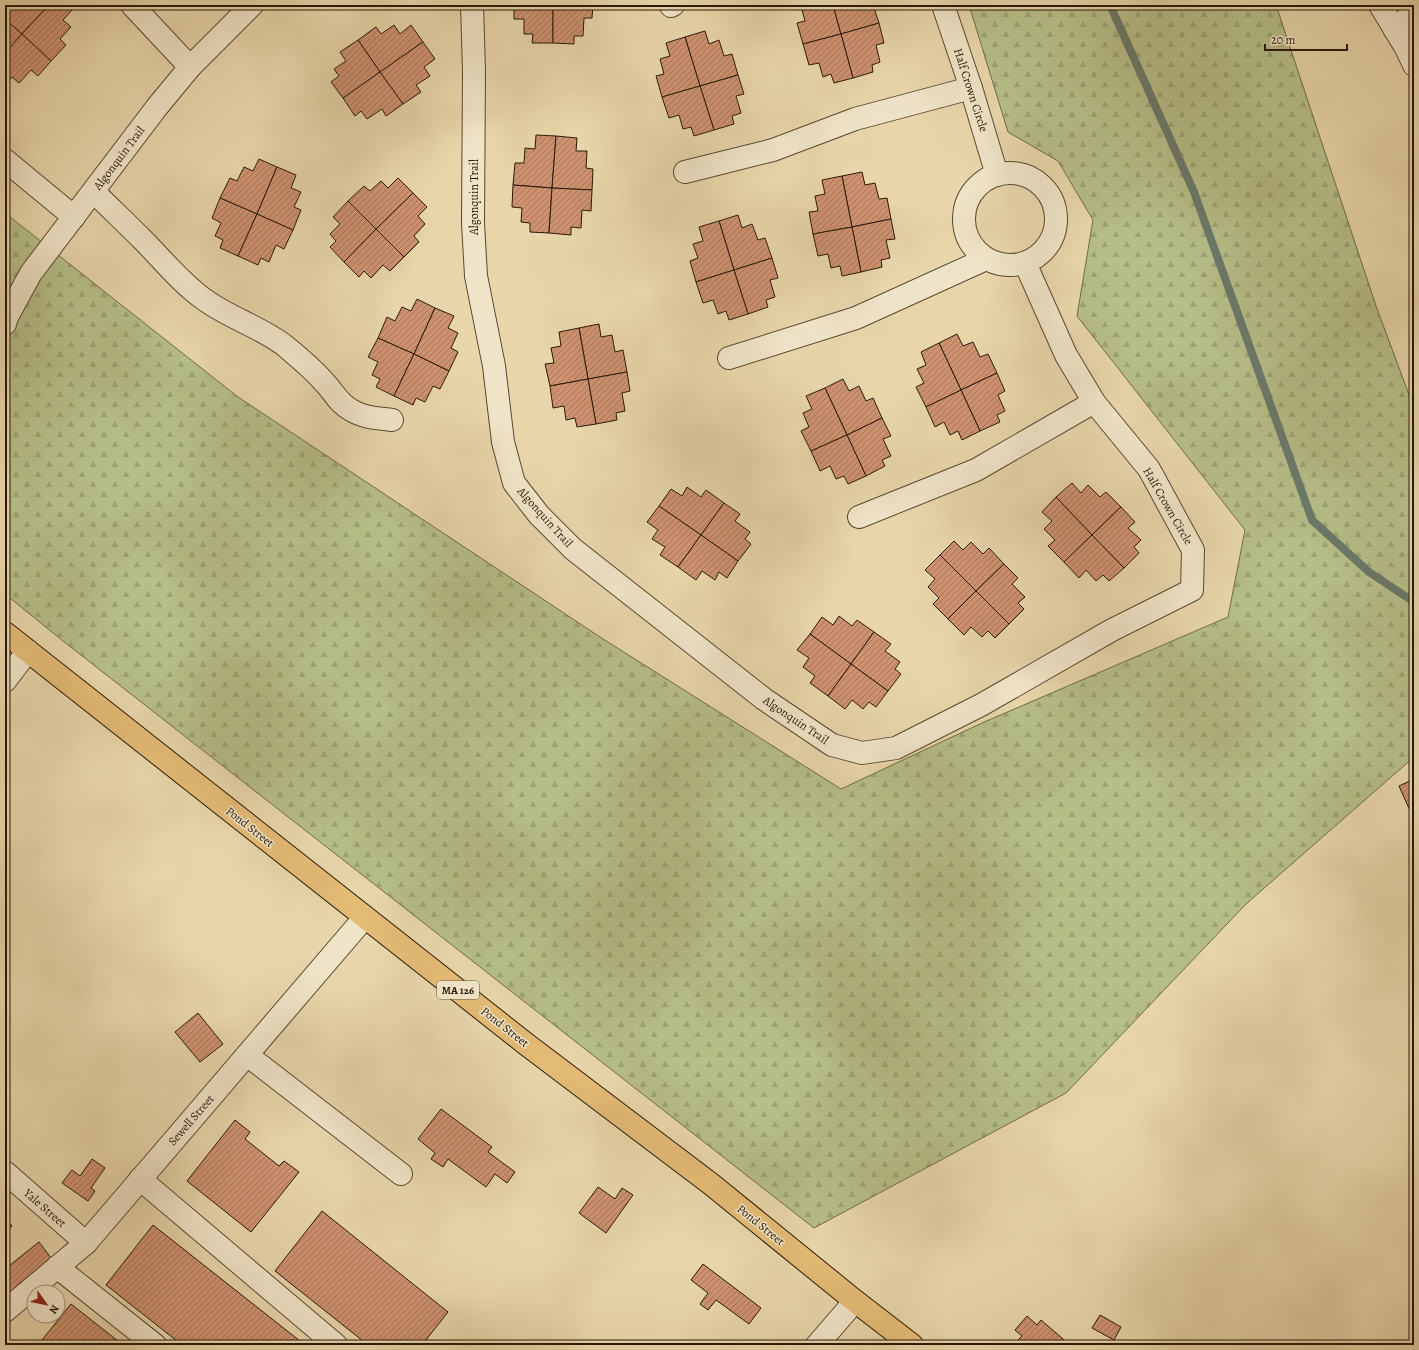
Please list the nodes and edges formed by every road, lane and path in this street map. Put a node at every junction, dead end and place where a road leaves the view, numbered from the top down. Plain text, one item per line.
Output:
1 (132, 5) edge
2 (252, 5) edge
3 (472, 5) edge
4 (943, 5) edge
5 (1380, 5) edge
6 (1414, 11) edge
7 (1395, 30) junction
8 (1414, 65) edge
9 (190, 67) junction
10 (972, 88) junction
11 (5, 160) edge
12 (685, 172) dead end
13 (997, 175) junction
14 (94, 192) junction
15 (74, 218) junction
16 (986, 259) junction
17 (1025, 263) junction
18 (5, 324) edge
19 (729, 358) dead end
20 (1094, 402) junction
21 (392, 420) dead end
22 (859, 517) dead end
23 (5, 633) edge
24 (28, 651) junction
25 (5, 680) edge
26 (981, 705) joint
27 (365, 917) junction
28 (247, 1055) junction
29 (5, 1172) edge
30 (401, 1174) dead end
31 (140, 1179) junction
32 (86, 1244) junction
33 (58, 1267) junction
34 (855, 1301) junction
35 (5, 1311) edge
36 (155, 1345) edge
37 (336, 1345) edge
38 (817, 1345) edge
39 (912, 1345) edge

1 - 9 street
2 - 9 street, Algonquin Trail
3 - 26 street, Algonquin Trail
4 - 10 street, Half Crown Circle
5 - 7 street
6 - 7 street
7 - 8 street
9 - 14 street, Algonquin Trail
10 - 12 street
10 - 13 street, Half Crown Circle
11 - 15 street
13 - 16 street
13 - 17 street
14 - 15 street, Algonquin Trail
14 - 21 street
15 - 18 street, Algonquin Trail
16 - 17 street
16 - 19 street
17 - 20 street, Half Crown Circle
20 - 22 street
20 - 26 street, Half Crown Circle
23 - 24 main road, Pond Street / MA 126
24 - 25 street
24 - 27 main road, Pond Street / MA 126
27 - 28 street, Sewell Street
27 - 34 main road, Pond Street / MA 126
28 - 30 street
28 - 31 street, Sewell Street
29 - 32 street, Yale Street
31 - 32 street, Sewell Street
31 - 37 street
32 - 33 street, Sewell Street
33 - 35 street, Sewell Street
33 - 36 street
34 - 38 street
34 - 39 main road, Pond Street / MA 126

